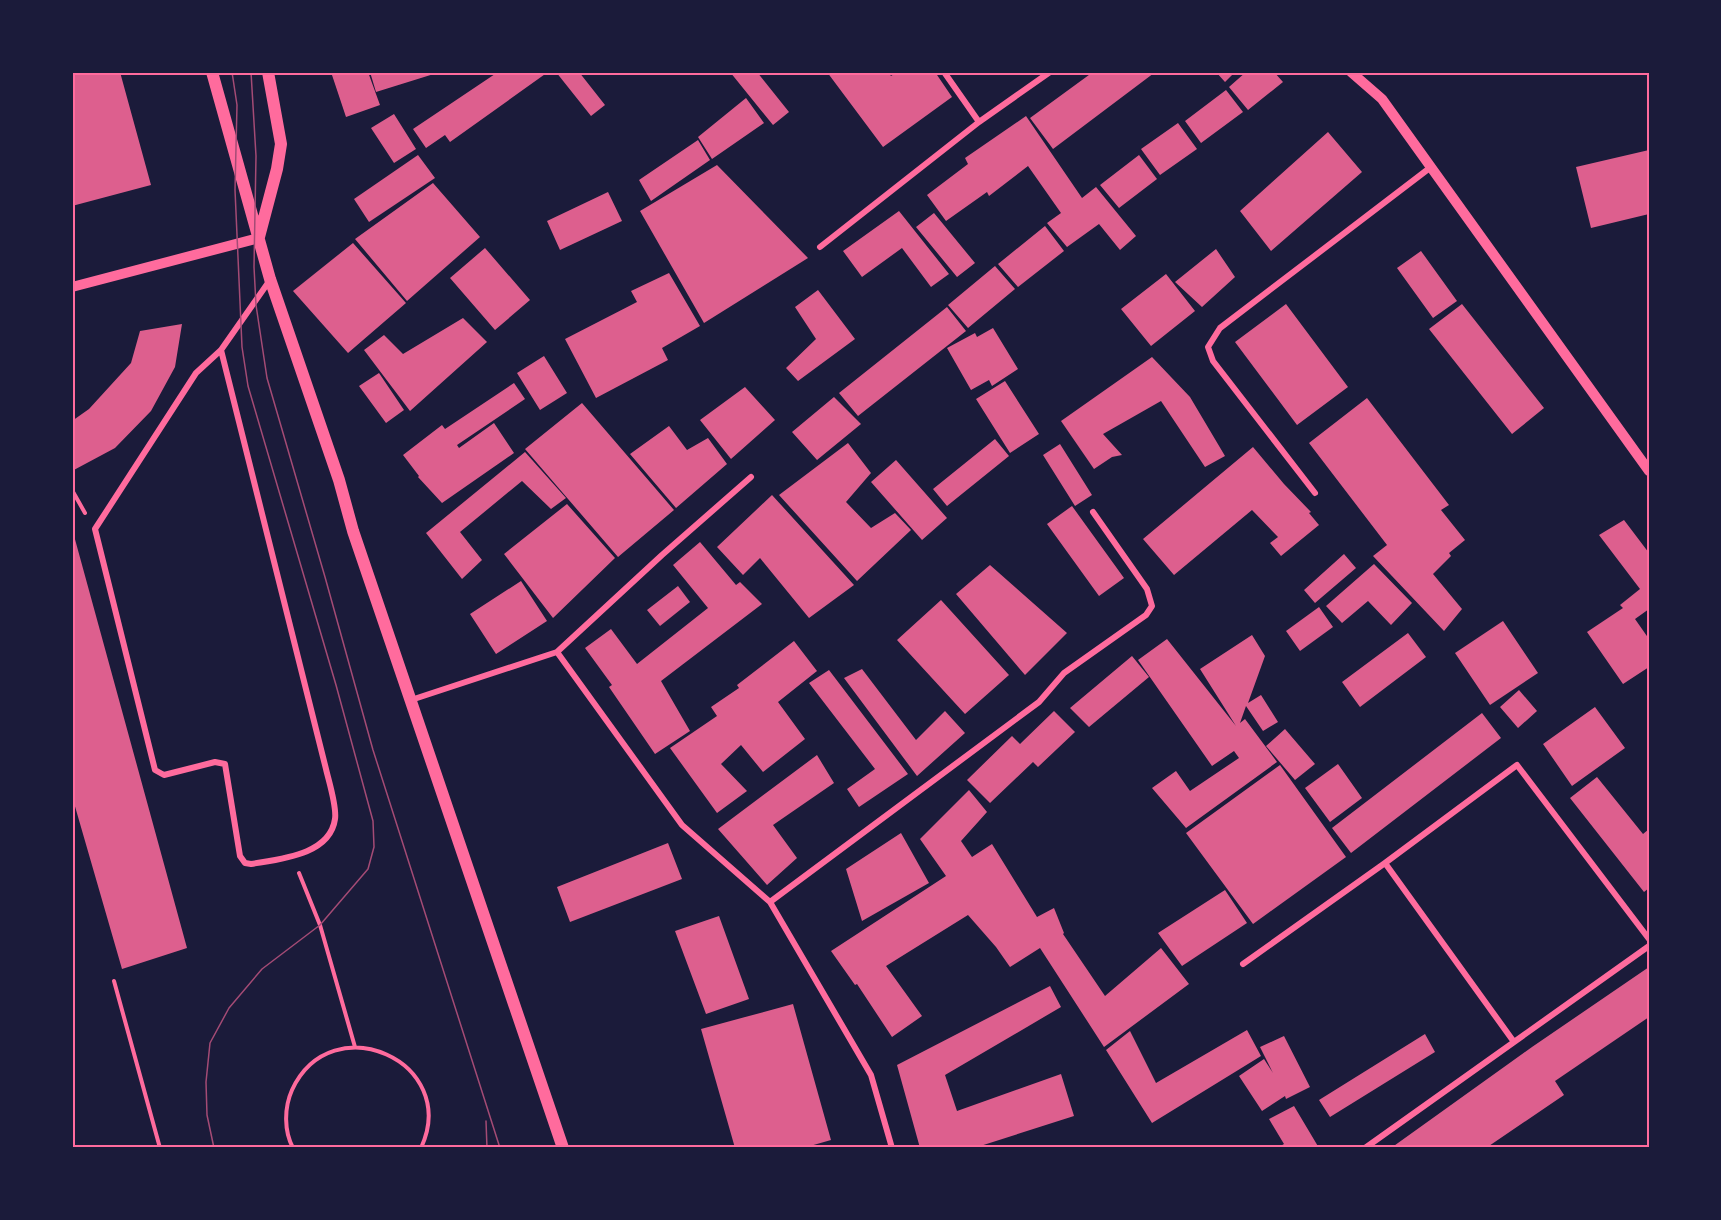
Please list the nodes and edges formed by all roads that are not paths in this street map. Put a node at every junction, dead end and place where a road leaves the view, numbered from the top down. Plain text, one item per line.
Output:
1 (212, 72) edge
2 (268, 72) edge
3 (944, 72) edge
4 (1050, 72) edge
5 (1351, 72) edge
6 (979, 122) junction
7 (1431, 167) junction
8 (259, 238) junction
9 (820, 247) dead end
10 (270, 279) junction
11 (72, 287) edge
12 (221, 350) junction
13 (1649, 471) edge
14 (751, 477) dead end
15 (1315, 493) dead end
16 (1093, 512) dead end
17 (557, 652) junction
18 (411, 700) junction
19 (1385, 863) junction
20 (770, 902) junction
21 (1649, 939) edge
22 (1649, 946) edge
23 (1243, 964) dead end
24 (1514, 1042) junction
25 (562, 1148) edge
26 (892, 1148) edge
27 (1365, 1148) edge

1 - 8 main road
2 - 8 main road
3 - 6 street
4 - 6 street
5 - 7 street
6 - 9 street
7 - 13 street
7 - 15 street
8 - 10 main road
8 - 11 street
10 - 12 street
10 - 18 main road
12 - 12 street
14 - 17 street
16 - 20 street
17 - 18 street
17 - 20 street
18 - 25 main road
19 - 21 street
19 - 23 street
19 - 24 street
20 - 26 street
22 - 24 street
24 - 27 street

